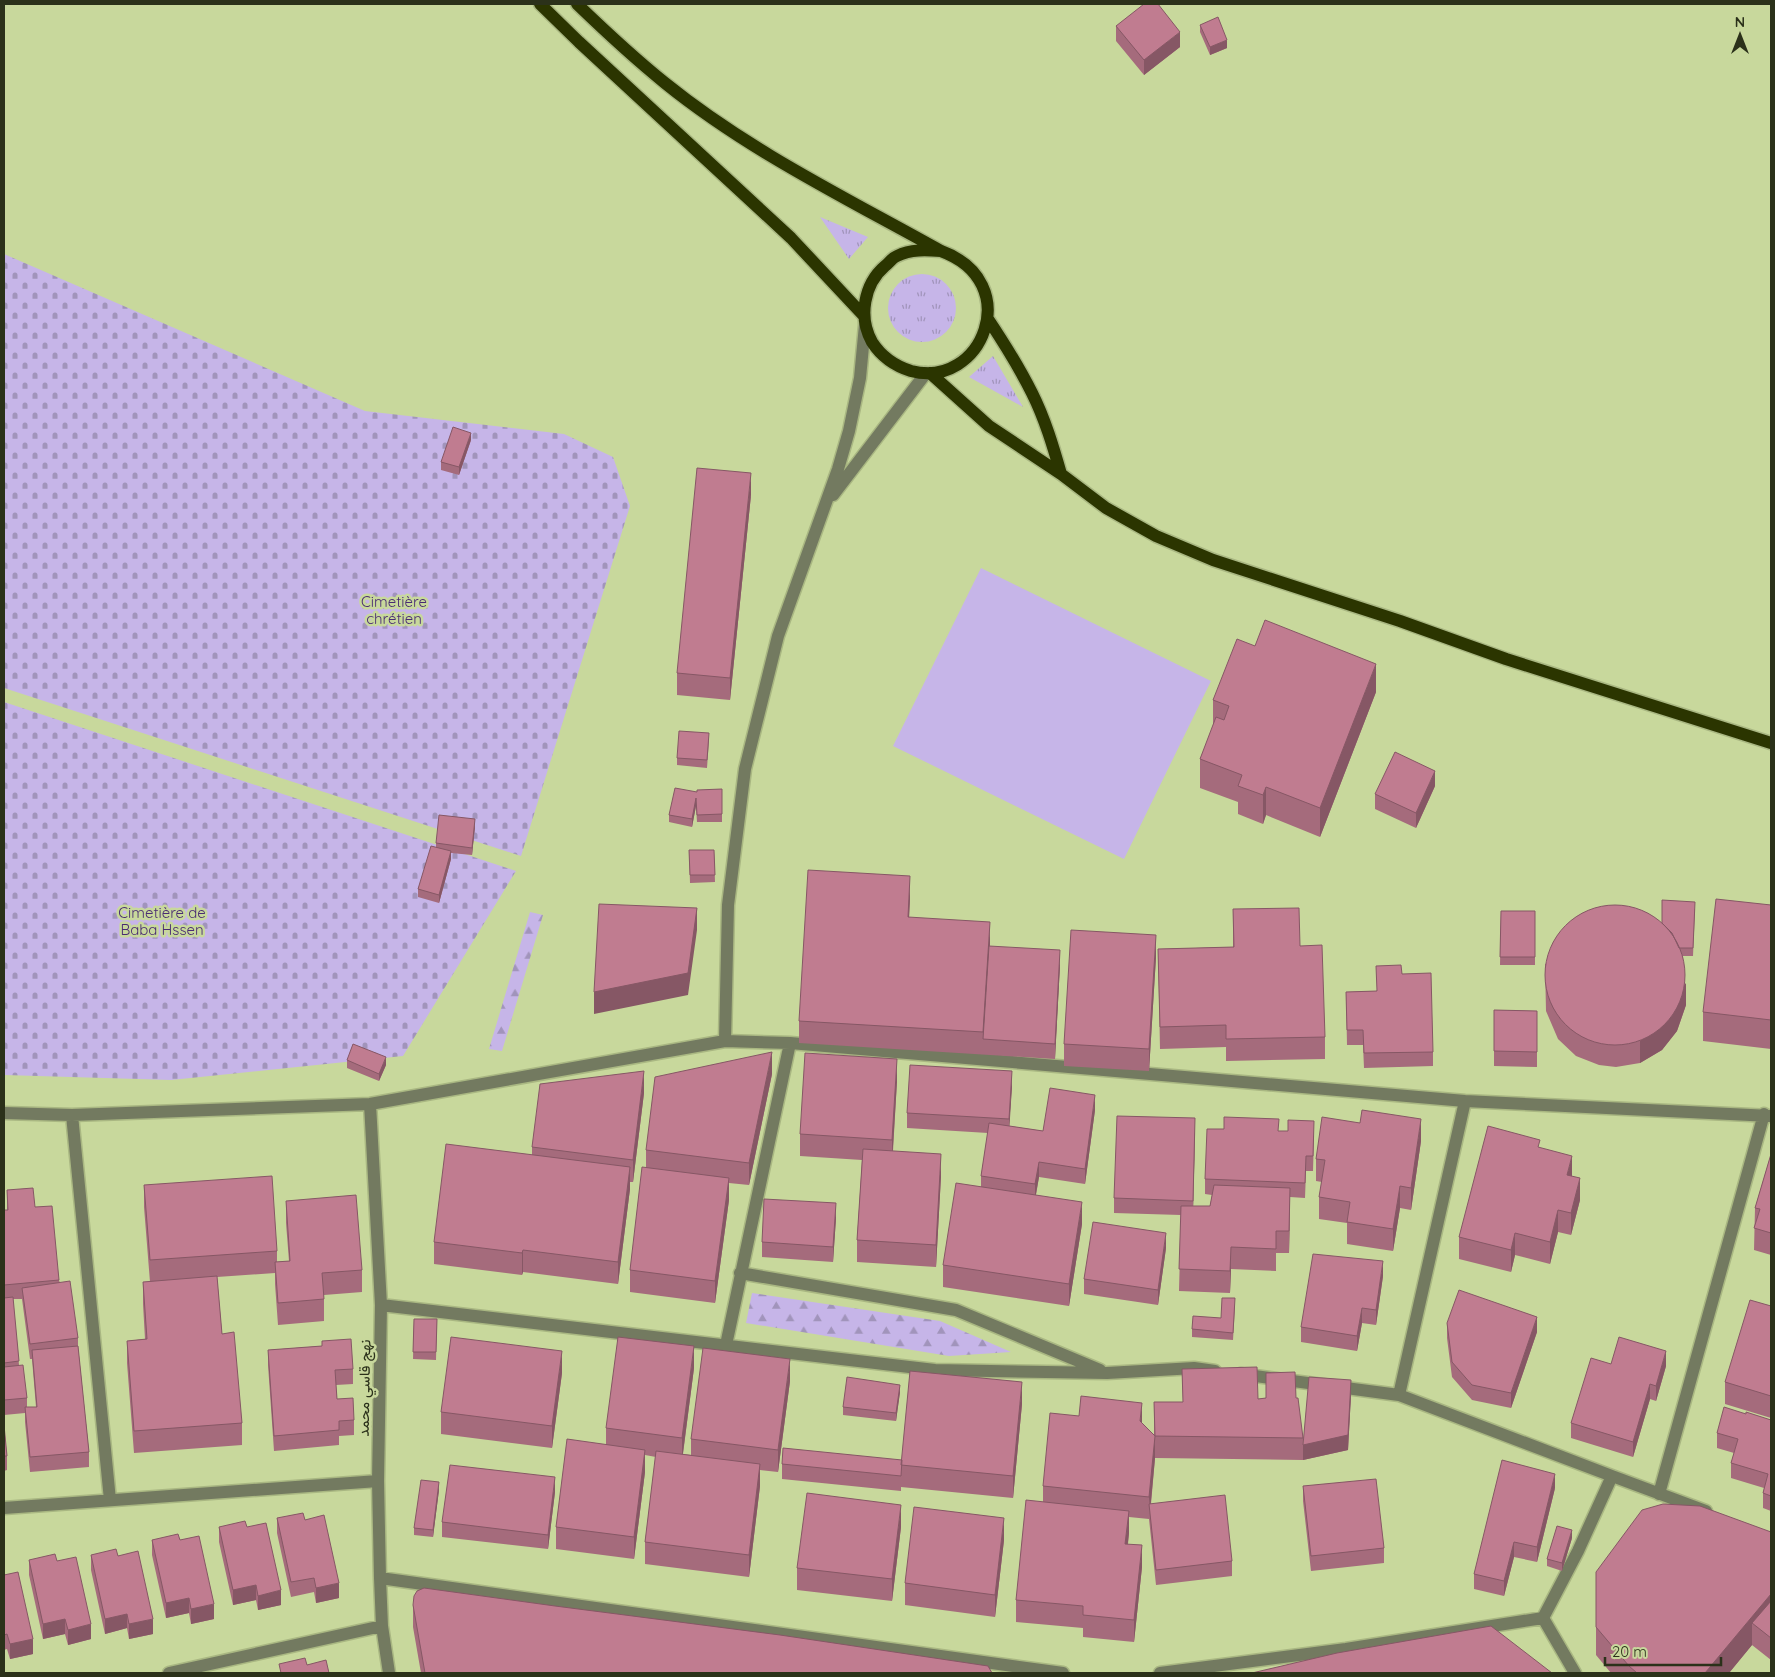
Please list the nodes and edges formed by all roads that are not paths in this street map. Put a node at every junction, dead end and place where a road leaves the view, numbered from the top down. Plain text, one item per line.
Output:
1 (540, 4) edge
2 (577, 4) edge
3 (941, 251) junction
4 (988, 319) junction
5 (865, 321) junction
6 (928, 373) junction
7 (1061, 474) junction
8 (824, 507) junction
9 (1771, 743) edge
10 (725, 1042) junction
11 (790, 1043) junction
12 (1465, 1101) junction
13 (370, 1104) junction
14 (4, 1113) edge
15 (72, 1115) junction
16 (1767, 1115) edge
17 (740, 1273) junction
18 (381, 1305) junction
19 (726, 1345) junction
20 (1107, 1373) junction
21 (1399, 1395) junction
22 (1612, 1476) junction
23 (378, 1481) junction
24 (1659, 1494) junction
25 (110, 1500) junction
26 (4, 1508) edge
27 (1715, 1514) edge
28 (380, 1578) junction
29 (1543, 1618) junction
30 (382, 1626) junction
31 (169, 1673) edge
32 (389, 1673) edge
33 (1063, 1673) edge
34 (1160, 1673) edge
35 (1575, 1673) edge

1 - 5 main road
2 - 3 main road
3 - 4 main road
3 - 5 main road
4 - 6 main road
4 - 7 main road
5 - 6 main road
5 - 8 street
6 - 7 main road
6 - 8 street
7 - 9 main road
8 - 10 street
10 - 11 street
10 - 13 street
11 - 12 street
11 - 17 street
12 - 16 street
12 - 21 street
13 - 15 street
13 - 18 street, نهج قاسي محمد
14 - 15 street
15 - 25 street
16 - 24 street
17 - 19 street
17 - 20 street
18 - 19 street
18 - 23 street, نهج قاسي محمد
19 - 20 street
20 - 21 street
21 - 22 street
22 - 24 street
22 - 29 street
23 - 25 street
23 - 28 street, نهج قاسي محمد
24 - 27 street
25 - 26 street
28 - 30 street, نهج قاسي محمد
28 - 33 street
29 - 34 street
29 - 35 street
30 - 31 street
30 - 32 street, نهج قاسي محمد

